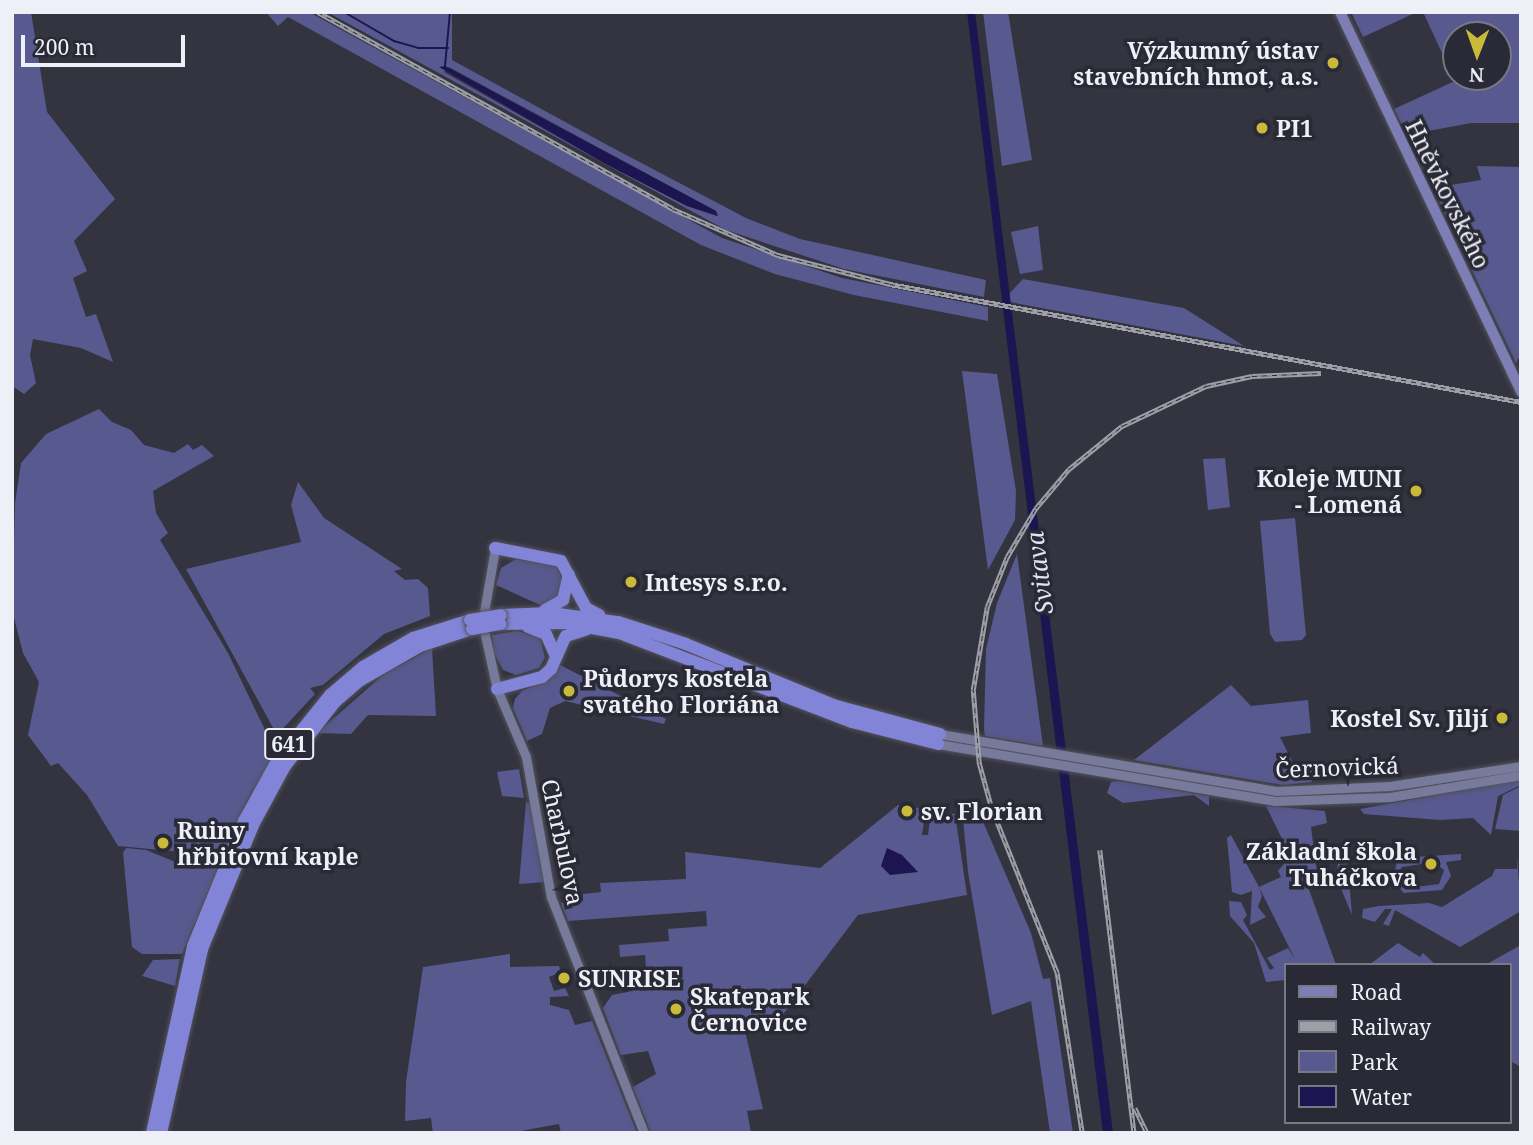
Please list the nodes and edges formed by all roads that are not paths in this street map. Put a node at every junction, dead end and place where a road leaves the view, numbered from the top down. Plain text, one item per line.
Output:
1 (1340, 12) edge
2 (1521, 392) edge
3 (495, 548) joint
4 (568, 571) junction
5 (484, 612) dead end
6 (537, 612) junction
7 (501, 620) junction
8 (618, 622) junction
9 (601, 628) junction
10 (485, 635) dead end
11 (555, 654) junction
12 (497, 689) junction
13 (939, 739) junction
14 (1521, 766) edge
15 (1521, 775) edge
16 (190, 973) junction
17 (152, 1133) edge
18 (161, 1133) edge
19 (644, 1133) edge

1 - 2 main road, Hněvkovského
3 - 4 highway
3 - 5 main road
4 - 6 highway
4 - 8 highway
6 - 7 highway, 641
6 - 8 highway, 641
7 - 9 highway, 641
7 - 11 highway
7 - 16 highway, 641, bridge
8 - 13 highway, 641
9 - 11 highway
9 - 13 highway, 641
10 - 12 main road, Charbulova
11 - 12 highway
12 - 19 main road, Charbulova
13 - 14 main road, Černovická / 641
13 - 15 main road, Černovická / 641
16 - 17 highway, 641
16 - 18 highway, 641

